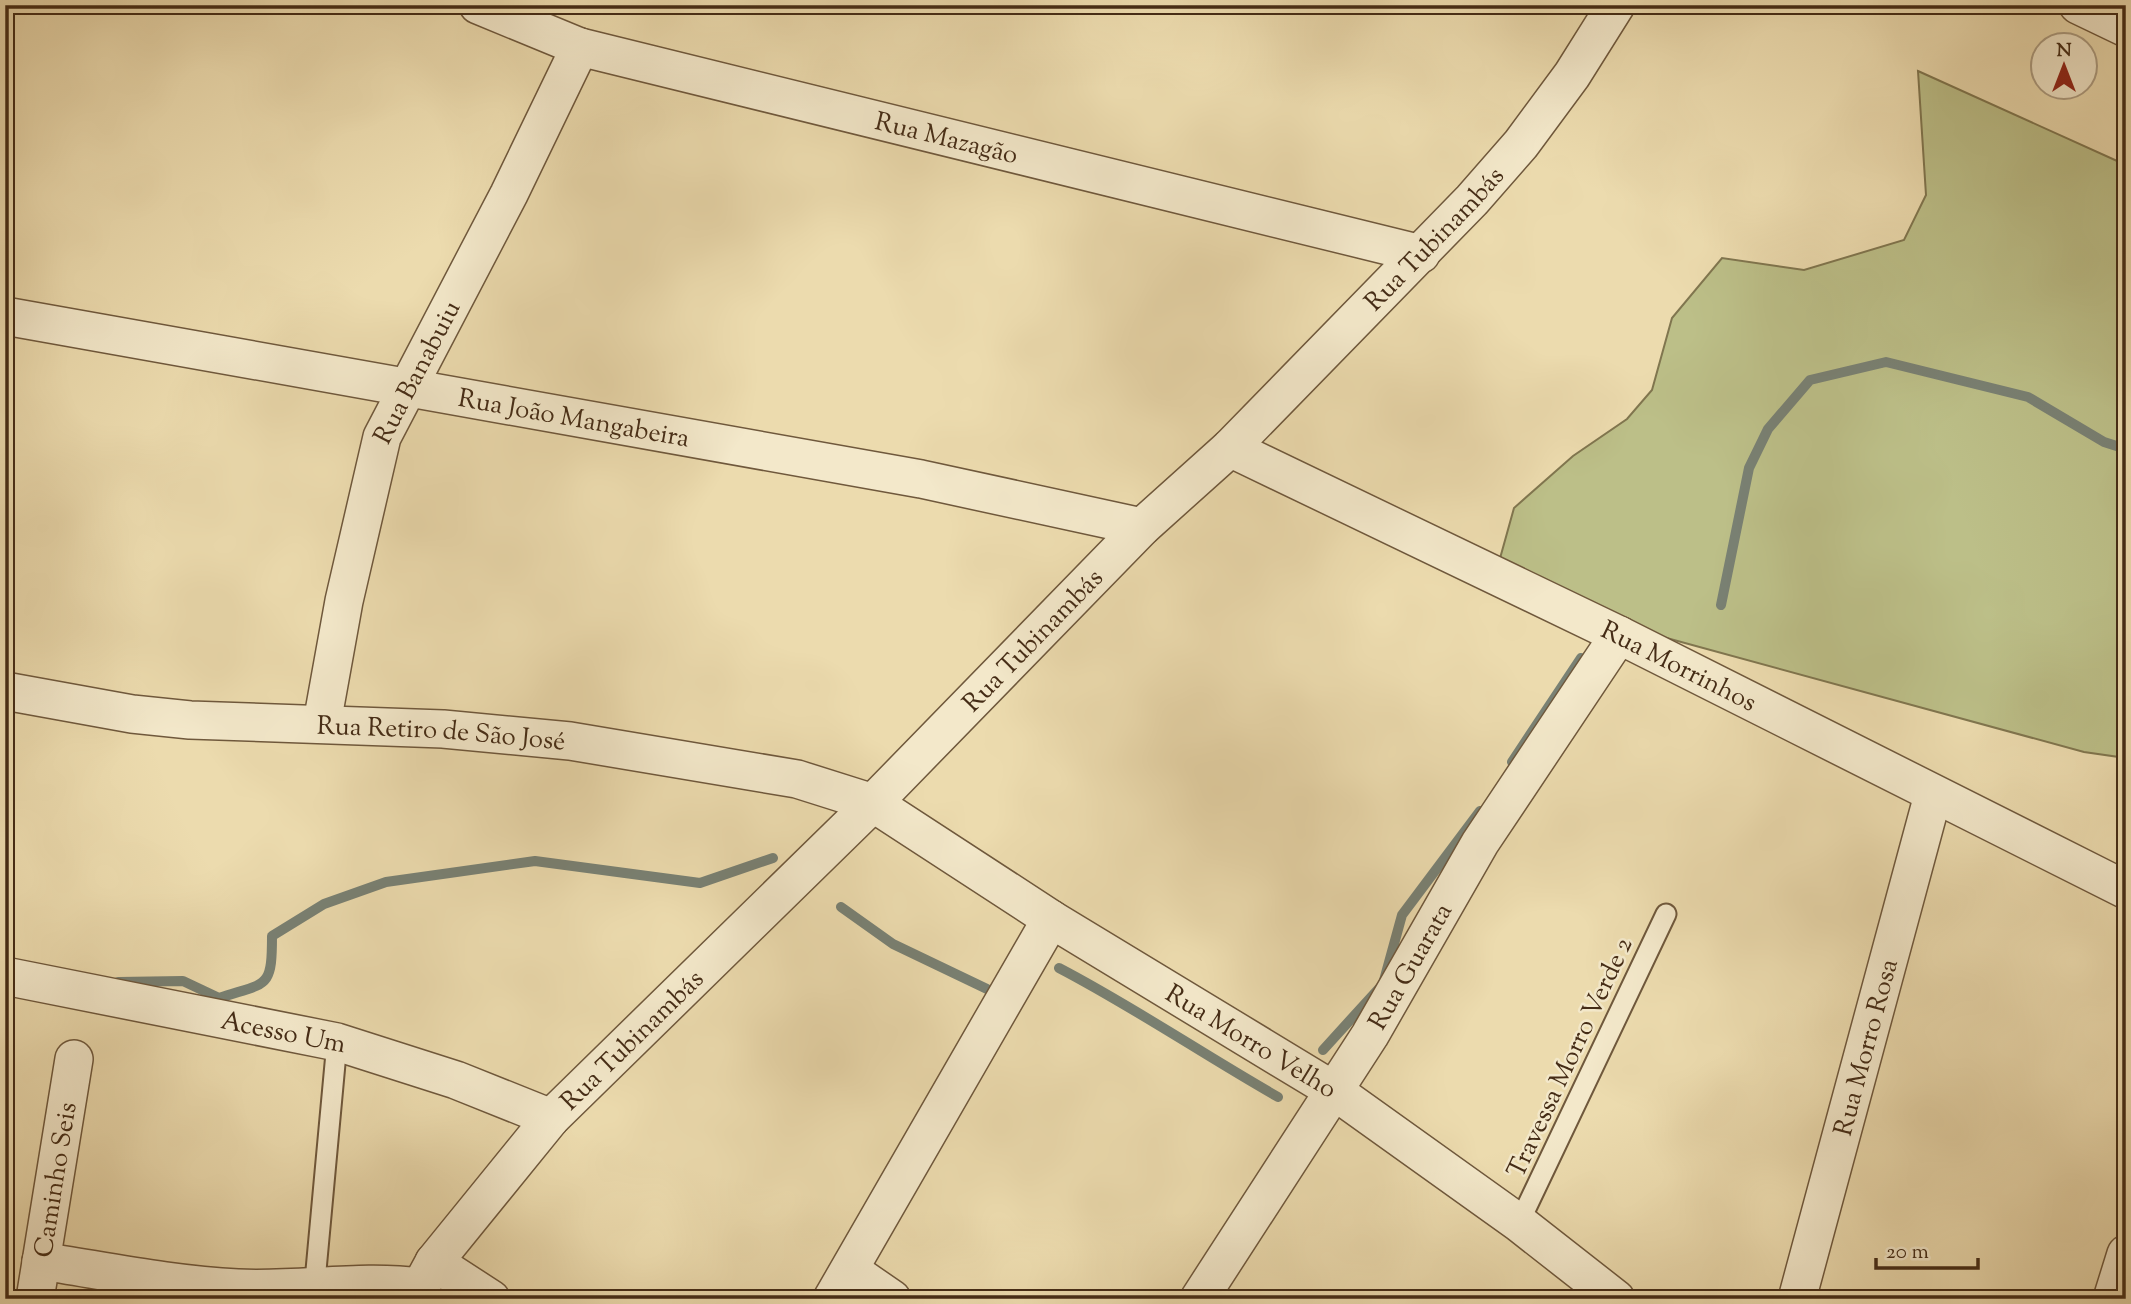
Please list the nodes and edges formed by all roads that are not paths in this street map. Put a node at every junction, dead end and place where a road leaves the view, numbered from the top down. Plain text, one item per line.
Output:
1 (478, 5) edge
2 (1616, 5) edge
3 (2078, 5) edge
4 (2126, 28) edge
5 (580, 47) junction
6 (1421, 254) junction
7 (5, 316) edge
8 (406, 389) junction
9 (1230, 448) junction
10 (1142, 527) junction
11 (1619, 635) junction
12 (5, 691) edge
13 (322, 723) junction
14 (1934, 795) junction
15 (873, 803) junction
16 (2126, 890) edge
17 (1665, 914) dead end
18 (1051, 919) junction
19 (5, 976) edge
20 (337, 1042) junction
21 (74, 1059) dead end
22 (1333, 1090) junction
23 (551, 1118) junction
24 (1519, 1223) junction
25 (2126, 1254) edge
26 (41, 1261) junction
27 (423, 1283) edge
28 (841, 1284) edge
29 (1576, 1287) edge
30 (314, 1293) edge
31 (35, 1299) edge
32 (491, 1299) edge
33 (892, 1299) edge
34 (1199, 1299) edge
35 (1616, 1299) edge
36 (1797, 1299) edge
37 (2112, 1299) edge

1 - 5 street, Rua Mazagão
2 - 6 street, Rua Tubinambás
3 - 4 street
5 - 6 street, Rua Mazagão
5 - 8 street, Rua Banabuiu
6 - 9 street, Rua Tubinambás
7 - 8 street, Rua João Mangabeira
8 - 10 street, Rua João Mangabeira
8 - 13 street, Rua Banabuiu
9 - 10 street, Rua Tubinambás
9 - 11 street, Rua Morrinhos
10 - 15 street, Rua Tubinambás
11 - 14 street, Rua Morrinhos
11 - 22 street, Rua Guarata
12 - 13 street, Rua Retiro de São José
13 - 15 street, Rua Retiro de São José
14 - 16 street, Rua Morrinhos
14 - 36 street, Rua Morro Rosa
15 - 18 street, Rua Morro Velho
15 - 23 street, Rua Tubinambás
17 - 24 lane, Travessa Morro Verde 2
18 - 22 street, Rua Morro Velho
18 - 28 street
19 - 20 street, Acesso Um
20 - 23 street, Acesso Um
20 - 30 lane
21 - 26 street, Caminho Seis
22 - 24 street, Rua Morro Velho
22 - 34 street, Rua Guarata
23 - 27 street, Rua Tubinambás
24 - 29 street, Rua Morro Velho
25 - 37 street
26 - 30 street
26 - 31 street, Caminho Seis
27 - 30 street
27 - 32 street
28 - 33 street
29 - 35 street, Rua Morro Velho

